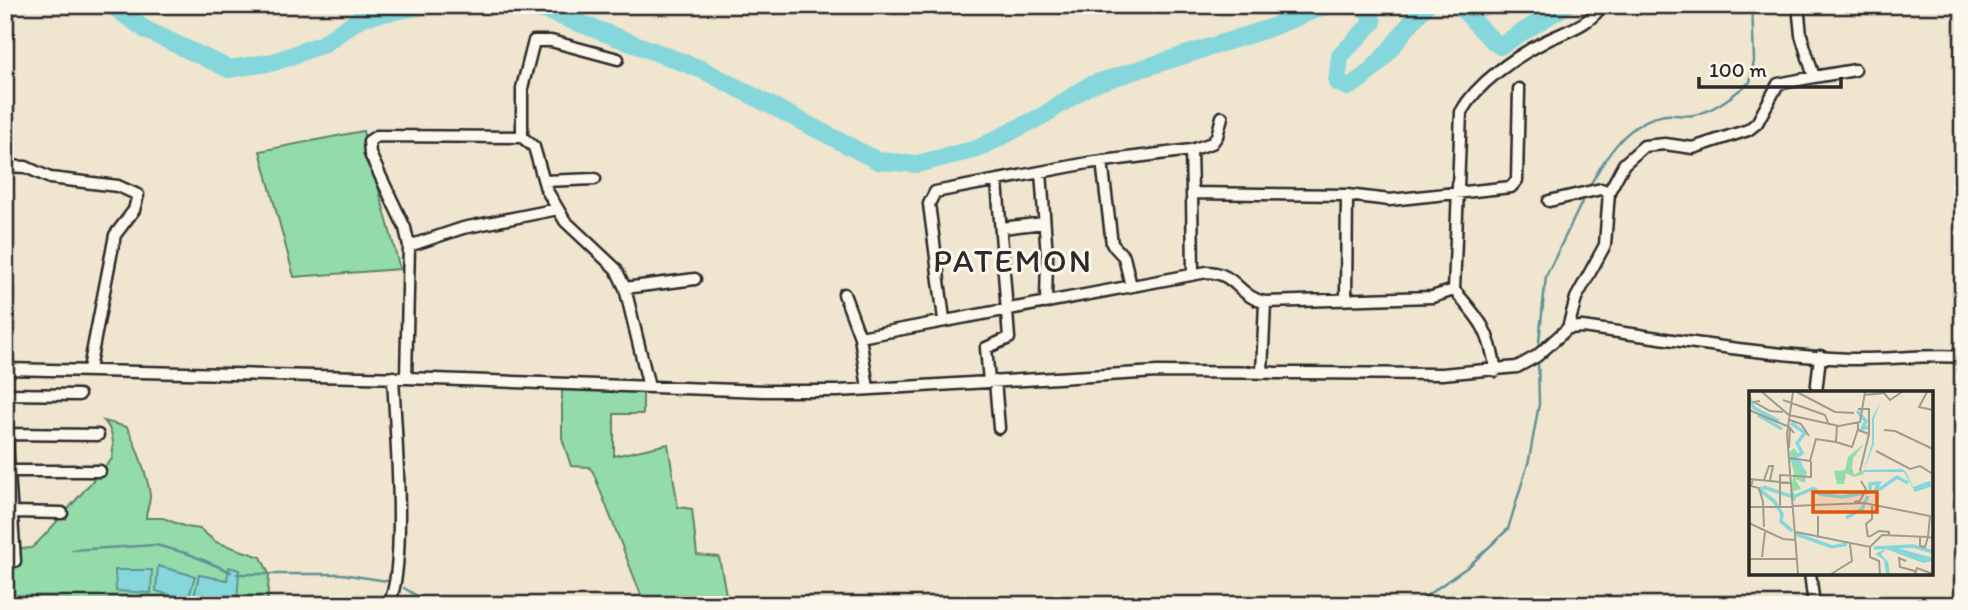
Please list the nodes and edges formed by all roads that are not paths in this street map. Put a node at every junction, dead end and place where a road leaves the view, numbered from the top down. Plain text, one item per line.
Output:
1 (1602, 5) edge
2 (1798, 5) edge
3 (618, 59) dead end
4 (1855, 70) dead end
5 (1814, 77) junction
6 (1519, 89) dead end
7 (1222, 117) dead end
8 (522, 137) junction
9 (1191, 150) junction
10 (1102, 161) junction
11 (5, 166) edge
12 (1041, 172) junction
13 (595, 178) dead end
14 (544, 181) junction
15 (997, 181) junction
16 (1609, 192) junction
17 (1192, 193) junction
18 (1459, 194) junction
19 (1347, 195) junction
20 (1549, 201) dead end
21 (558, 209) junction
22 (1044, 223) junction
23 (1002, 228) junction
24 (409, 246) junction
25 (1193, 274) junction
26 (695, 279) dead end
27 (1131, 286) junction
28 (625, 288) junction
29 (1454, 290) junction
30 (844, 293) dead end
31 (1346, 298) junction
32 (1265, 302) junction
33 (1046, 303) junction
34 (1006, 310) junction
35 (944, 319) junction
36 (1568, 328) junction
37 (860, 337) junction
38 (1820, 356) junction
39 (1963, 357) edge
40 (5, 369) edge
41 (89, 369) junction
42 (1496, 371) junction
43 (1262, 373) junction
44 (393, 377) junction
45 (406, 378) junction
46 (992, 381) junction
47 (649, 387) junction
48 (868, 388) junction
49 (1815, 391) edge
50 (5, 394) edge
51 (79, 395) dead end
52 (5, 414) edge
53 (999, 428) dead end
54 (7, 434) junction
55 (98, 435) dead end
56 (10, 471) junction
57 (100, 471) dead end
58 (13, 512) junction
59 (62, 513) dead end
60 (15, 561) dead end
61 (1810, 575) edge
62 (388, 605) edge
63 (1814, 605) edge

1 - 18 street
2 - 5 street
3 - 8 street
4 - 5 street
5 - 16 street
6 - 18 street
7 - 9 street
8 - 14 street
8 - 24 street
9 - 10 street
9 - 17 street
10 - 12 street
10 - 27 street
11 - 41 street
12 - 15 street
12 - 22 street
13 - 14 street
14 - 21 street
15 - 23 street
15 - 35 street
16 - 20 street
16 - 36 street
17 - 19 street
17 - 25 street
18 - 19 street
18 - 29 street
19 - 31 street
21 - 24 street
21 - 28 street
22 - 23 street
22 - 33 street
23 - 34 street
24 - 45 street
25 - 27 street
25 - 32 street
26 - 28 street
27 - 33 street
28 - 47 street
29 - 31 street
29 - 42 street
30 - 37 street
31 - 32 street
32 - 43 street
33 - 34 street
34 - 35 street
34 - 46 street
35 - 37 street
36 - 38 street
36 - 42 street
37 - 48 street
38 - 39 street
38 - 49 street
40 - 41 street
41 - 44 street
42 - 43 street
43 - 46 street
44 - 45 street
44 - 62 street
45 - 47 street
46 - 48 street
46 - 53 street
47 - 48 street
50 - 51 street
52 - 54 street
54 - 55 street
54 - 56 street
56 - 57 street
56 - 58 street
58 - 59 street
58 - 60 street
61 - 63 street

